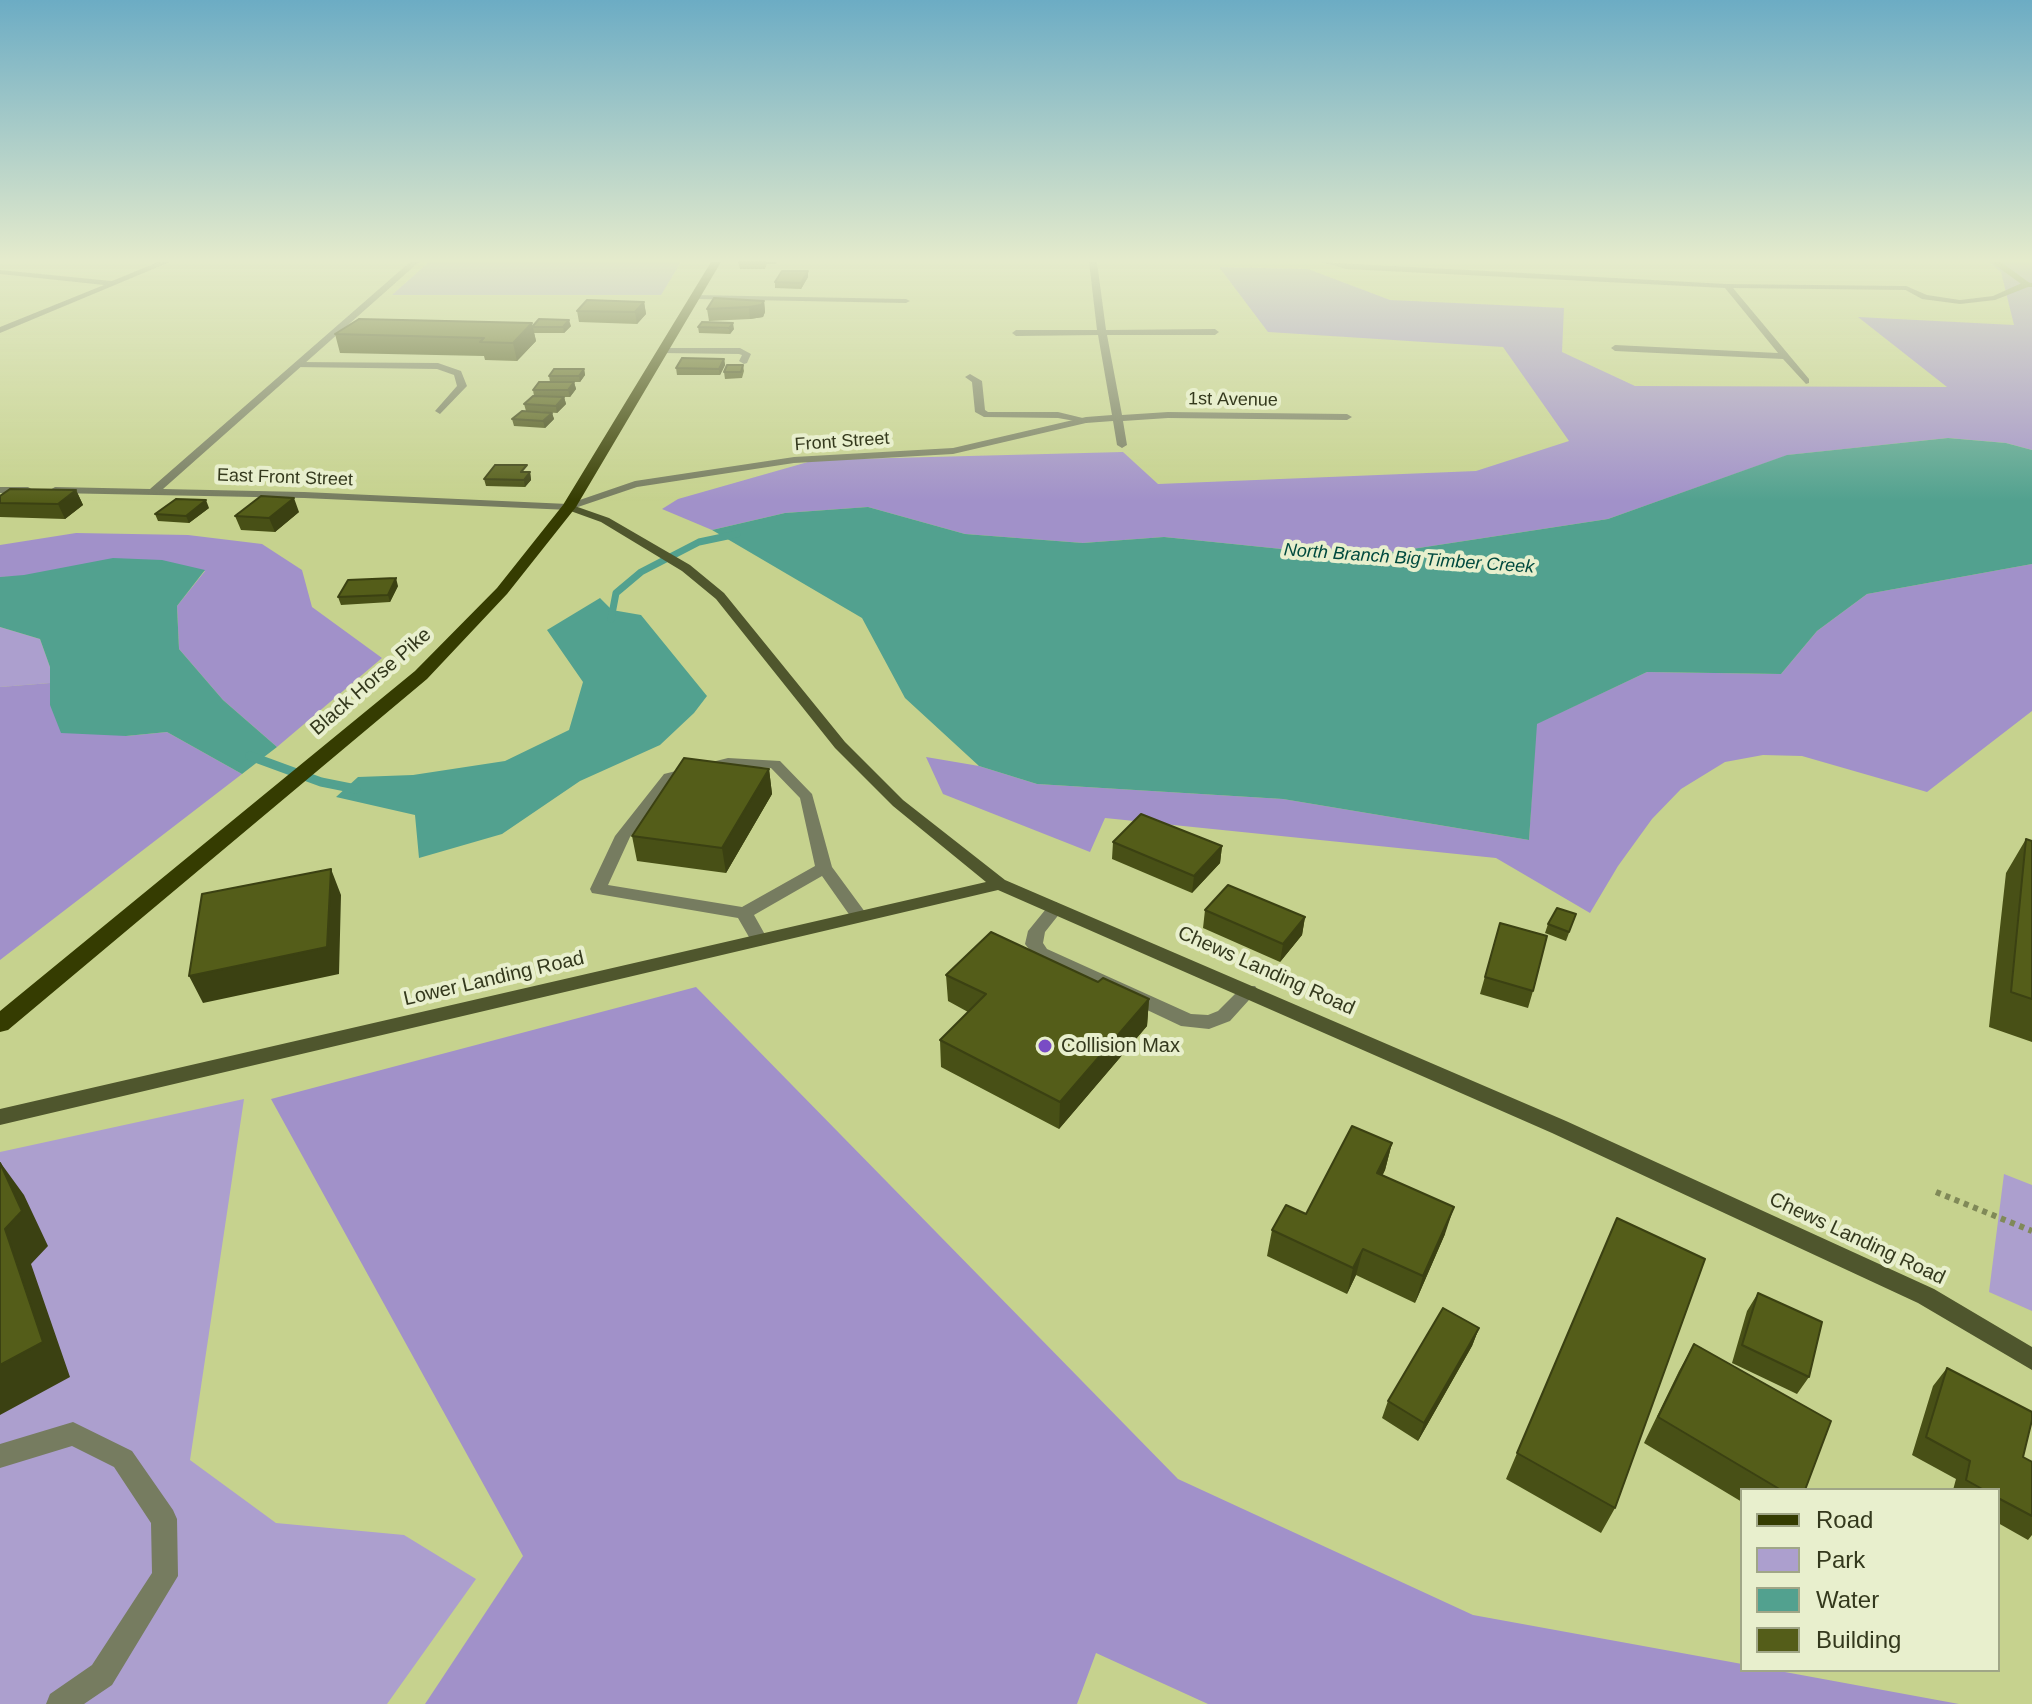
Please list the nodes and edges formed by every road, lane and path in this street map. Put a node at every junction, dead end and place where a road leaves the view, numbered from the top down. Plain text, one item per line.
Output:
1 (325, 342) edge
2 (670, 342) edge
3 (1104, 342) edge
4 (1771, 342) edge
5 (1615, 348) dead end
6 (664, 351) junction
7 (1782, 356) junction
8 (744, 361) dead end
9 (298, 365) junction
10 (970, 377) dead end
11 (1806, 381) dead end
12 (440, 411) dead end
13 (1118, 417) junction
14 (1347, 417) dead end
15 (1086, 420) junction
16 (1122, 445) dead end
17 (0, 490) edge
18 (153, 492) junction
19 (569, 507) junction
20 (824, 868) junction
21 (999, 884) junction
22 (1056, 908) junction
23 (744, 913) junction
24 (859, 916) junction
25 (759, 940) junction
26 (1249, 990) junction
27 (0, 1024) edge
28 (0, 1117) edge
29 (1936, 1192) dead end
30 (2032, 1231) edge
31 (2032, 1359) edge
32 (0, 1456) edge
33 (60, 1704) edge

1 - 9 street
2 - 6 main road, Black Horse Pike
3 - 13 street
4 - 7 street
5 - 7 street
6 - 8 street
6 - 19 main road, Black Horse Pike
7 - 11 street
9 - 12 street
9 - 18 street
10 - 15 street
13 - 14 street, 1st Avenue
13 - 15 street, Front Street
13 - 16 street
15 - 19 street, Front Street
17 - 18 street, East Front Street
18 - 19 street, East Front Street
19 - 21 main road, Chews Landing Road
19 - 27 main road, Black Horse Pike
20 - 23 street
20 - 23 street
20 - 24 street
21 - 22 main road, Chews Landing Road
21 - 24 main road, Lower Landing Road
22 - 26 main road, Chews Landing Road
22 - 26 street
23 - 25 street
24 - 25 main road, Lower Landing Road
25 - 28 main road, Lower Landing Road
26 - 31 main road, Chews Landing Road
29 - 30 path
32 - 33 street

